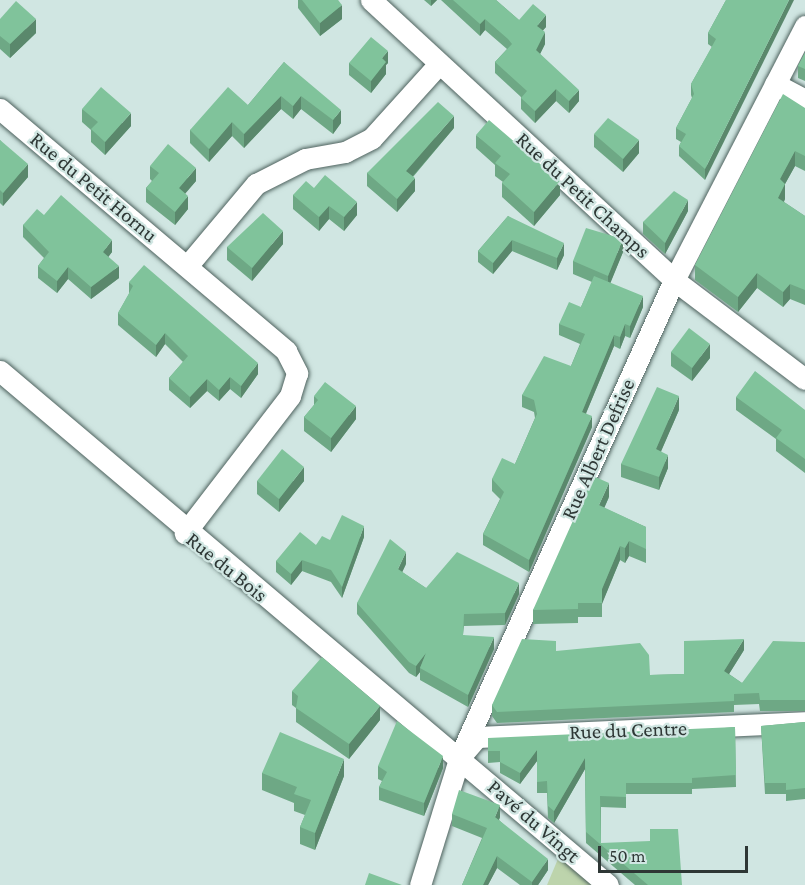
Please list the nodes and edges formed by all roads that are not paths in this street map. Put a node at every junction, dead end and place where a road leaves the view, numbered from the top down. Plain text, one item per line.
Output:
1 (371, 0) edge
2 (805, 26) edge
3 (437, 66) junction
4 (775, 84) junction
5 (805, 100) edge
6 (0, 109) edge
7 (188, 265) junction
8 (674, 280) junction
9 (0, 371) edge
10 (805, 379) edge
11 (185, 533) junction
12 (805, 722) edge
13 (460, 756) junction
14 (420, 885) edge
15 (608, 885) edge

1 - 3 street, Rue du Petit Champs
2 - 4 street, Rue Albert Defrise
3 - 7 street
3 - 8 street, Rue du Petit Champs
4 - 5 street
4 - 8 street, Rue Albert Defrise
6 - 7 street, Rue du Petit Hornu
7 - 11 street, Rue du Petit Hornu
8 - 10 street, Rue du Petit Champs
8 - 13 street, Rue Albert Defrise
9 - 11 street, Rue du Bois
11 - 13 street, Rue du Bois
12 - 13 street, Rue du Centre
13 - 14 street, Rue Albert Defrise
13 - 15 street, Pavé du Vingt

